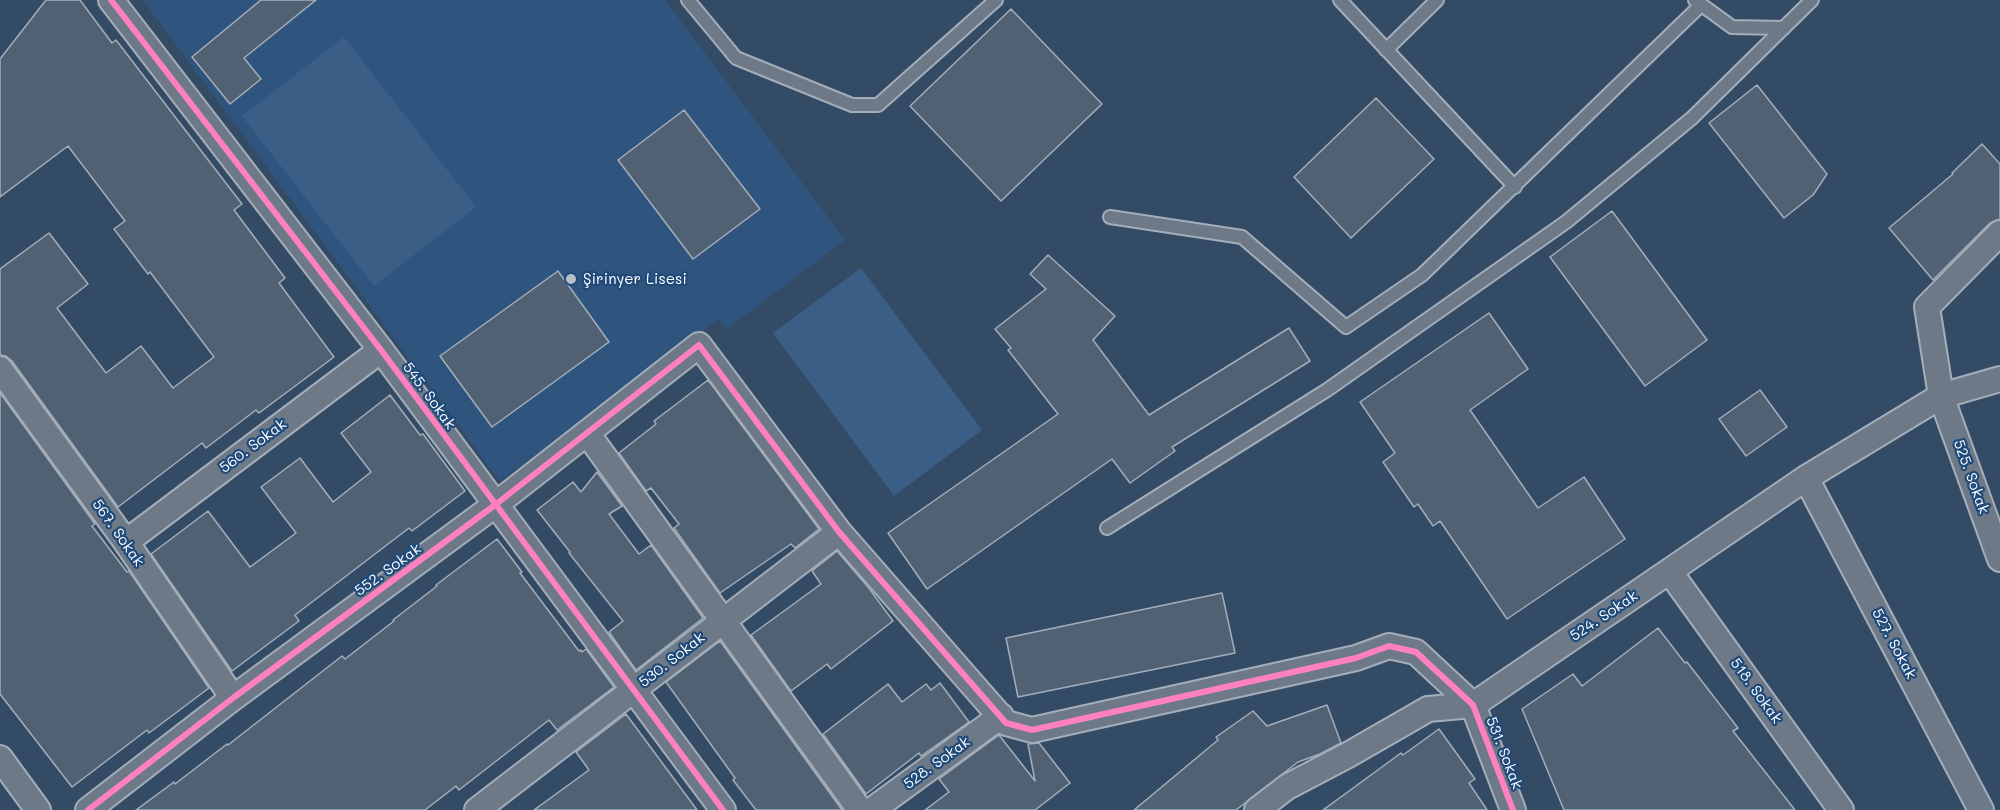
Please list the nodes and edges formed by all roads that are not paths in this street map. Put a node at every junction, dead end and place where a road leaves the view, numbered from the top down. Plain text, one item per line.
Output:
1 (111, 0) edge
2 (688, 0) edge
3 (996, 0) edge
4 (1340, 0) edge
5 (1437, 0) edge
6 (1812, 0) edge
7 (1698, 2) edge
8 (1784, 28) junction
9 (1386, 50) junction
10 (1515, 187) junction
11 (1110, 217) dead end
12 (2000, 233) edge
13 (381, 350) junction
14 (0, 369) edge
15 (2000, 379) edge
16 (1941, 396) junction
17 (587, 434) junction
18 (1806, 478) junction
19 (495, 505) junction
20 (1107, 528) dead end
21 (839, 532) junction
22 (126, 542) junction
23 (2000, 559) edge
24 (1670, 572) junction
25 (723, 620) junction
26 (633, 691) junction
27 (233, 699) junction
28 (1473, 705) junction
29 (1001, 716) junction
30 (0, 758) edge
31 (38, 810) edge
32 (88, 810) edge
33 (477, 810) edge
34 (723, 810) edge
35 (860, 810) edge
36 (872, 810) edge
37 (1257, 810) edge
38 (1513, 810) edge
39 (1841, 810) edge
40 (1981, 810) edge

1 - 13 street, 545. Sokak
2 - 3 lane
4 - 9 lane
5 - 9 lane
6 - 8 lane
7 - 8 lane
7 - 10 lane
8 - 20 lane
9 - 10 lane
10 - 11 lane
12 - 16 street, 525. Sokak
13 - 19 street, 545. Sokak
13 - 22 street, 560. Sokak
14 - 22 street, 567. Sokak
15 - 16 street, 524. Sokak
16 - 18 street, 524. Sokak
16 - 23 street, 525. Sokak
17 - 19 street, 552. Sokak
17 - 21 street, 552. Sokak
17 - 25 street
18 - 24 street, 524. Sokak
18 - 40 street, 527. Sokak
19 - 26 street, 545. Sokak
19 - 27 street, 552. Sokak
21 - 25 street, 530. Sokak
21 - 29 street
22 - 27 street, 567. Sokak
24 - 28 street, 524. Sokak
24 - 39 street, 518. Sokak
25 - 26 street, 530. Sokak
25 - 35 street
26 - 33 street, 530. Sokak
26 - 34 street, 545. Sokak
27 - 32 street, 552. Sokak
28 - 29 street
28 - 37 street, 524. Sokak
28 - 38 street, 531. Sokak
29 - 36 street, 528. Sokak
30 - 31 street

